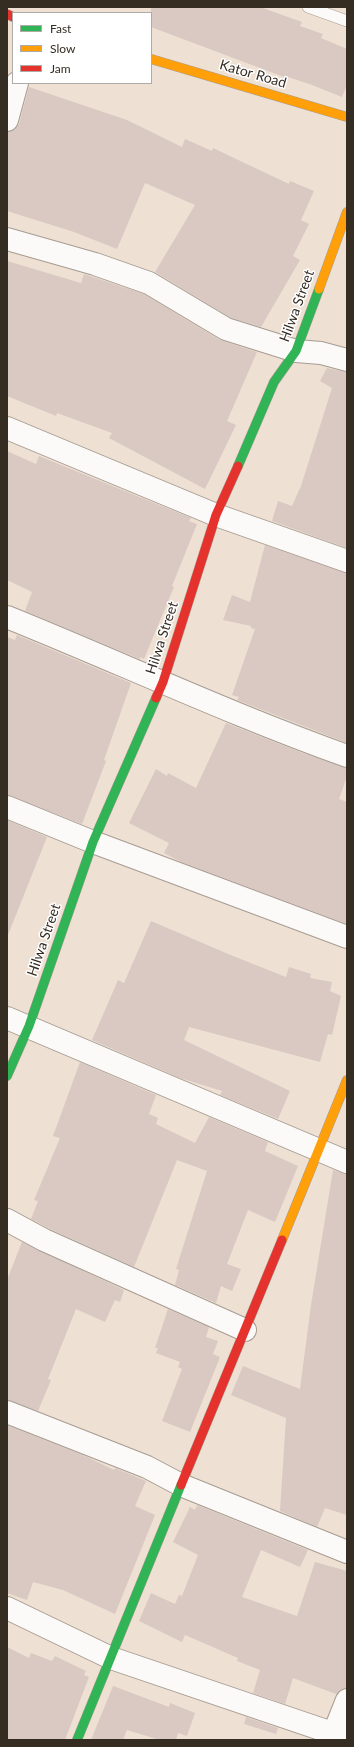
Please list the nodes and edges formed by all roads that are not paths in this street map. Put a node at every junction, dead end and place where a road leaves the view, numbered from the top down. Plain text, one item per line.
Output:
1 (308, 7) edge
2 (347, 21) edge
3 (152, 59) edge
4 (18, 84) edge
5 (347, 117) edge
6 (7, 120) edge
7 (347, 212) edge
8 (7, 239) edge
9 (296, 351) junction
10 (347, 360) edge
11 (7, 428) edge
12 (216, 515) junction
13 (347, 561) edge
14 (7, 617) edge
15 (163, 682) junction
16 (347, 756) edge
17 (7, 806) edge
18 (93, 842) junction
19 (347, 937) edge
20 (7, 1018) edge
21 (29, 1026) junction
22 (7, 1076) edge
23 (347, 1080) edge
24 (319, 1150) junction
25 (347, 1162) edge
26 (7, 1220) edge
27 (244, 1330) junction
28 (7, 1412) edge
29 (181, 1485) junction
30 (347, 1552) edge
31 (7, 1608) edge
32 (111, 1658) junction
33 (347, 1700) edge
34 (337, 1737) edge
35 (78, 1740) edge

1 - 2 lane
3 - 5 street, Kator Road
4 - 6 street
7 - 9 street, Hilwa Street
8 - 9 street
9 - 10 street
9 - 12 street, Hilwa Street
11 - 12 street
12 - 13 street
12 - 15 street, Hilwa Street
14 - 15 street
15 - 16 street
15 - 18 street, Hilwa Street
17 - 18 street
18 - 19 street
18 - 21 street, Hilwa Street
20 - 21 street
21 - 22 street, Hilwa Street
21 - 24 street
23 - 24 street
24 - 25 street
24 - 27 street
26 - 27 street
27 - 29 street
28 - 29 street
29 - 30 street
29 - 32 street
31 - 32 street
32 - 34 street
32 - 35 street
33 - 34 street

